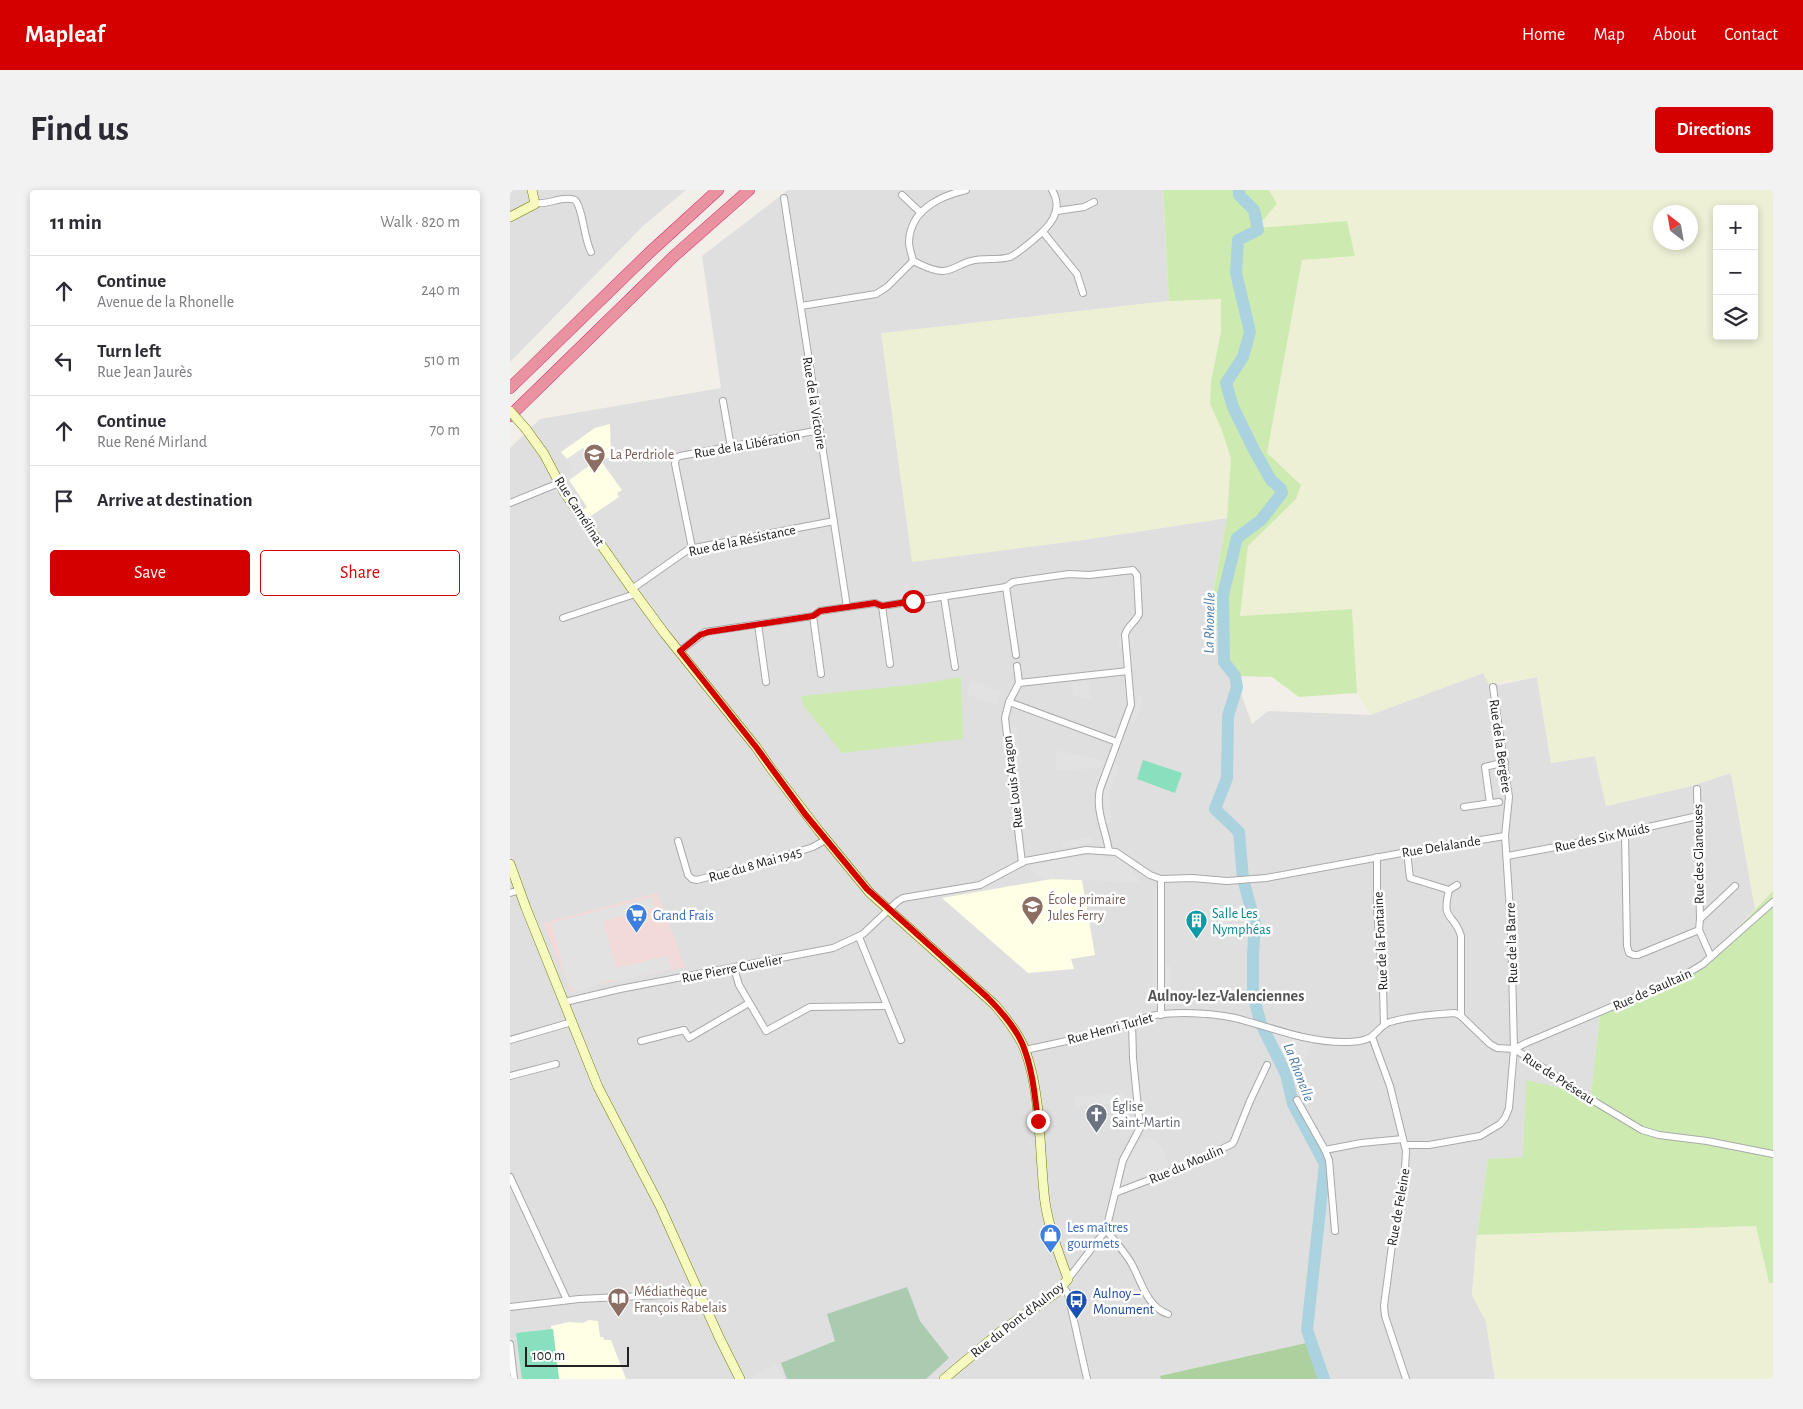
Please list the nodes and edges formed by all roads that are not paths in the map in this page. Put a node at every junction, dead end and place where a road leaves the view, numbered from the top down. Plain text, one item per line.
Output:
1 (532, 190) edge
2 (718, 190) edge
3 (749, 190) edge
4 (966, 190) edge
5 (1052, 190) edge
6 (902, 195) dead end
7 (784, 198) dead end
8 (536, 202) junction
9 (1094, 202) dead end
10 (1057, 211) junction
11 (921, 214) junction
12 (510, 217) edge
13 (1043, 232) junction
14 (591, 252) dead end
15 (913, 261) junction
16 (1083, 293) dead end
17 (801, 306) junction
18 (510, 388) edge
19 (723, 401) dead end
20 (510, 411) edge
21 (510, 416) edge
22 (820, 430) junction
23 (731, 447) junction
24 (559, 483) junction
25 (510, 503) edge
26 (834, 521) junction
27 (692, 548) junction
28 (1006, 587) junction
29 (634, 592) junction
30 (944, 597) junction
31 (882, 606) junction
32 (847, 607) junction
33 (813, 616) junction
34 (563, 618) dead end
35 (758, 624) junction
36 (680, 651) junction
37 (1016, 656) dead end
38 (890, 664) dead end
39 (955, 666) dead end
40 (1017, 666) dead end
41 (1128, 671) junction
42 (821, 674) dead end
43 (766, 682) dead end
44 (1019, 683) junction
45 (1493, 687) dead end
46 (1009, 702) junction
47 (1117, 742) junction
48 (1505, 762) junction
49 (1697, 789) dead end
50 (1499, 802) dead end
51 (1490, 803) junction
52 (1464, 807) dead end
53 (1698, 816) junction
54 (1625, 833) junction
55 (1505, 836) junction
56 (827, 839) junction
57 (678, 841) dead end
58 (1109, 851) junction
59 (1407, 852) junction
60 (1507, 856) junction
61 (1377, 857) junction
62 (1022, 863) junction
63 (510, 864) edge
64 (1161, 879) junction
65 (1457, 885) dead end
66 (1735, 886) dead end
67 (520, 890) junction
68 (1449, 890) junction
69 (510, 893) edge
70 (1773, 902) edge
71 (889, 910) junction
72 (1700, 919) junction
73 (1699, 930) junction
74 (859, 937) junction
75 (1711, 957) junction
76 (734, 968) junction
77 (565, 1002) junction
78 (749, 1002) junction
79 (887, 1006) junction
80 (1161, 1015) junction
81 (1460, 1016) junction
82 (572, 1022) junction
83 (1132, 1022) junction
84 (1384, 1025) junction
85 (1372, 1036) junction
86 (510, 1040) edge
87 (901, 1040) dead end
88 (641, 1041) dead end
89 (1025, 1050) junction
90 (1514, 1050) junction
91 (556, 1064) dead end
92 (1267, 1065) dead end
93 (510, 1076) edge
94 (1297, 1100) dead end
95 (1404, 1142) junction
96 (1325, 1150) junction
97 (1773, 1154) edge
98 (510, 1177) edge
99 (1115, 1193) junction
100 (1106, 1230) junction
101 (1335, 1231) dead end
102 (1065, 1283) junction
103 (698, 1289) junction
104 (567, 1300) junction
105 (510, 1307) edge
106 (1168, 1314) dead end
107 (510, 1344) edge
108 (511, 1368) edge
109 (514, 1379) edge
110 (740, 1379) edge
111 (944, 1379) edge
112 (1087, 1379) edge
113 (1406, 1379) edge

1 - 8 street
2 - 18 highway
3 - 21 highway
4 - 11 street
5 - 10 street
6 - 11 street
7 - 17 street, Rue de la Victoire
8 - 12 street
8 - 14 street
9 - 10 street
10 - 13 street
11 - 15 street
13 - 15 street
13 - 16 street
15 - 17 street
17 - 22 street, Rue de la Victoire
19 - 23 street
20 - 24 street, Rue Camélinat, bridge
22 - 23 street, Rue de la Libération
22 - 26 street, Rue de la Victoire
23 - 27 street, Rue de la Libération
24 - 25 street
24 - 29 street, Rue Camélinat
26 - 27 street, Rue de la Résistance
26 - 32 street, Rue de la Victoire
27 - 29 street, Rue de la Résistance
28 - 30 street
28 - 37 street
28 - 41 street
29 - 34 street, Rue de la Résistance
29 - 36 street, Rue Camélinat
30 - 31 street
30 - 39 street
31 - 32 street
31 - 38 street
32 - 33 street
33 - 35 street
33 - 42 street
35 - 36 street
35 - 43 street
36 - 56 street, Rue Camélinat
40 - 44 street
41 - 44 street
41 - 47 street
44 - 46 street
45 - 48 street, Rue de la Bergère
46 - 47 street
46 - 62 street, Rue Louis Aragon
47 - 58 street
48 - 51 street
48 - 55 street, Rue de la Bergère
49 - 53 street, Rue des Glaneuses
50 - 51 street
51 - 52 street
53 - 54 street, Rue des Six Muids
53 - 72 street, Rue des Glaneuses
54 - 60 street, Rue des Six Muids
54 - 73 street
55 - 59 street, Rue Delalande
55 - 60 street, Rue de la Barre
56 - 57 street, Rue du 8 Mai 1945
56 - 71 street, Rue Camélinat
58 - 62 street, Rue Pierre Cuvelier
58 - 64 street
59 - 61 street, Rue Delalande
59 - 68 street
60 - 90 street, Rue de la Barre
61 - 64 street, Rue Delalande
61 - 84 street, Rue de la Fontaine
62 - 71 street, Rue Pierre Cuvelier
63 - 67 street
64 - 80 street
65 - 68 street
66 - 72 street
67 - 69 street
67 - 77 street
68 - 81 street
70 - 75 street, Rue de Saultain
71 - 74 street, Rue Pierre Cuvelier
71 - 89 street, Rue Camélinat
72 - 73 street, Rue des Glaneuses
73 - 75 street
74 - 76 street, Rue Pierre Cuvelier
74 - 79 street
75 - 90 street, Rue de Saultain
76 - 77 street, Rue Pierre Cuvelier
76 - 78 street
77 - 82 street
78 - 79 street
78 - 88 street
79 - 87 street
80 - 83 street, Rue Henri Turlet
80 - 85 street, Rue Henri Turlet
81 - 84 street
81 - 90 street, Rue de Préseau
82 - 86 street
82 - 103 street
83 - 89 street, Rue Henri Turlet
83 - 99 street
84 - 85 street
85 - 95 street, Rue de Feleine
89 - 102 street, Rue Camélinat
90 - 95 street
90 - 97 street, Rue de Préseau
91 - 93 street
92 - 99 street, Rue du Moulin
94 - 96 street
95 - 96 street
95 - 113 street, Rue de Feleine
96 - 101 street
98 - 104 street
99 - 100 street
100 - 102 street
100 - 106 street
102 - 111 street, Rue du Pont d'Aulnoy
102 - 112 street
103 - 104 street
103 - 110 street
104 - 105 street
107 - 108 street
108 - 109 street

